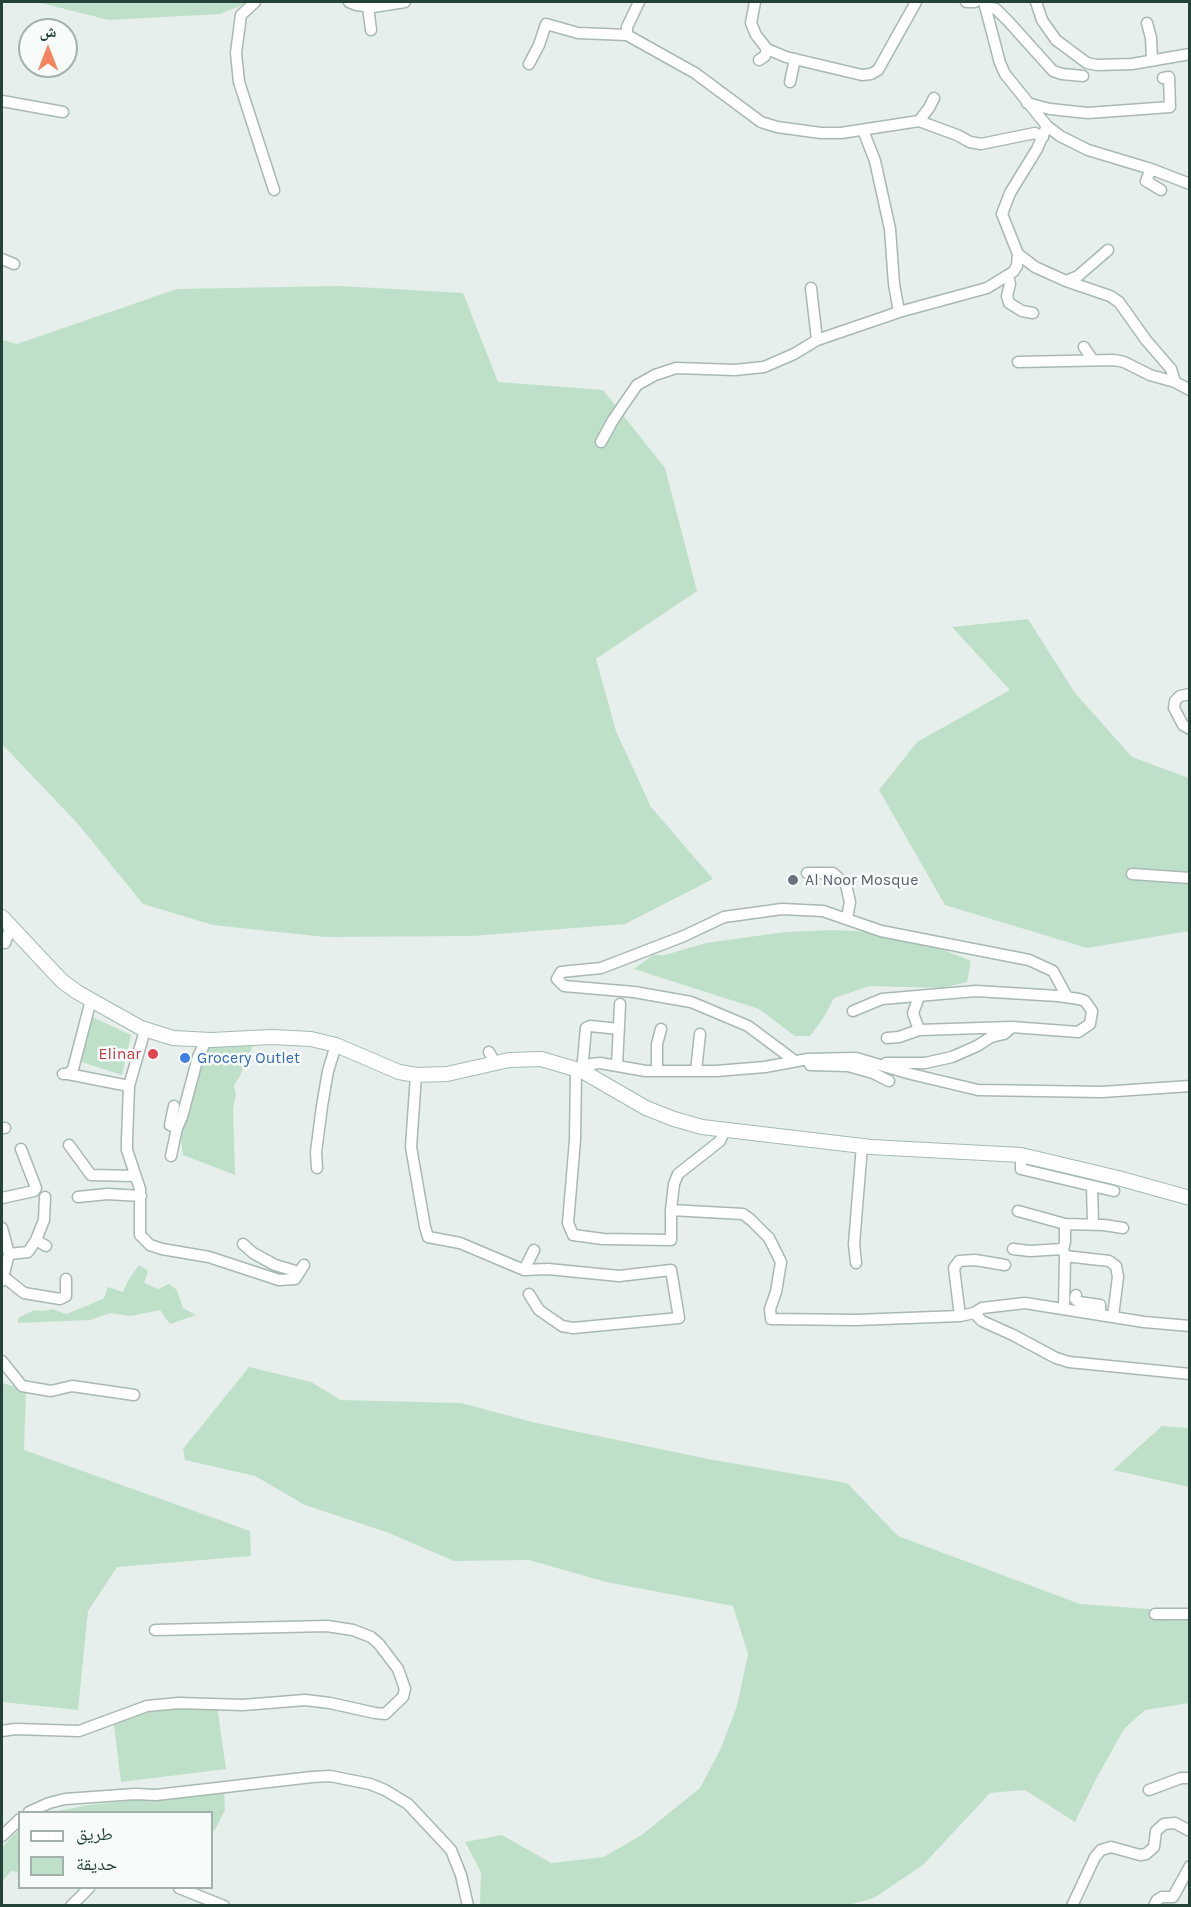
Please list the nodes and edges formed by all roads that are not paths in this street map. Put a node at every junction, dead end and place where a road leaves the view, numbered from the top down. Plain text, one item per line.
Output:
1 (255, 2) edge
2 (349, 2) edge
3 (405, 2) edge
4 (639, 2) edge
5 (755, 2) edge
6 (916, 2) edge
7 (966, 2) edge
8 (1036, 2) edge
9 (981, 3) edge
10 (368, 7) junction
11 (1147, 23) dead end
12 (371, 30) dead end
13 (627, 34) junction
14 (767, 49) junction
15 (1190, 54) edge
16 (795, 59) junction
17 (759, 60) dead end
18 (1152, 60) junction
19 (529, 64) dead end
20 (1083, 76) dead end
21 (1163, 78) dead end
22 (790, 82) dead end
23 (934, 98) dead end
24 (2, 101) edge
25 (1027, 103) junction
26 (63, 112) dead end
27 (919, 121) junction
28 (863, 130) junction
29 (1045, 132) junction
30 (1150, 169) junction
31 (1190, 184) edge
32 (274, 190) dead end
33 (1161, 190) dead end
34 (1108, 250) dead end
35 (1018, 254) junction
36 (2, 259) edge
37 (14, 264) dead end
38 (1008, 276) junction
39 (1066, 281) junction
40 (811, 288) dead end
41 (899, 312) junction
42 (1033, 313) dead end
43 (817, 340) junction
44 (1084, 347) dead end
45 (1092, 360) junction
46 (1018, 362) dead end
47 (1175, 382) junction
48 (1190, 390) edge
49 (601, 442) dead end
50 (1190, 694) edge
51 (1190, 729) edge
52 (807, 873) dead end
53 (1132, 874) dead end
54 (1190, 878) edge
55 (847, 918) junction
56 (6, 922) edge
57 (5, 943) dead end
58 (919, 997) junction
59 (1066, 997) junction
60 (91, 1000) junction
61 (620, 1004) dead end
62 (853, 1011) dead end
63 (1012, 1027) junction
64 (619, 1029) junction
65 (661, 1029) dead end
66 (919, 1029) junction
67 (145, 1030) junction
68 (700, 1034) dead end
69 (886, 1038) dead end
70 (207, 1039) junction
71 (336, 1045) junction
72 (793, 1062) junction
73 (879, 1063) junction
74 (617, 1066) junction
75 (657, 1071) junction
76 (696, 1071) junction
77 (582, 1072) junction
78 (416, 1075) junction
79 (889, 1081) dead end
80 (129, 1086) junction
81 (1190, 1086) edge
82 (174, 1106) dead end
83 (177, 1128) junction
84 (725, 1130) junction
85 (69, 1145) dead end
86 (862, 1146) junction
87 (21, 1149) dead end
88 (1021, 1155) junction
89 (171, 1156) dead end
90 (317, 1168) dead end
91 (135, 1176) junction
92 (1092, 1186) junction
93 (1114, 1191) dead end
94 (141, 1196) junction
95 (45, 1197) dead end
96 (78, 1197) dead end
97 (2, 1198) edge
98 (1190, 1198) edge
99 (671, 1210) junction
100 (1018, 1211) dead end
101 (1093, 1222) dead end
102 (1065, 1224) junction
103 (2, 1228) edge
104 (1123, 1228) dead end
105 (36, 1240) junction
106 (243, 1244) dead end
107 (46, 1246) dead end
108 (1013, 1249) dead end
109 (534, 1250) dead end
110 (1064, 1253) junction
111 (9, 1254) junction
112 (856, 1263) dead end
113 (1005, 1264) dead end
114 (524, 1270) junction
115 (3, 1279) edge
116 (66, 1279) dead end
117 (529, 1294) dead end
118 (1076, 1295) dead end
119 (1064, 1308) junction
120 (974, 1313) junction
121 (1100, 1314) junction
122 (960, 1316) junction
123 (1113, 1316) junction
124 (1190, 1326) edge
125 (2, 1361) edge
126 (1190, 1374) edge
127 (134, 1395) dead end
128 (1155, 1614) dead end
129 (1190, 1614) edge
130 (155, 1630) dead end
131 (2, 1731) edge
132 (1190, 1778) edge
133 (1149, 1790) dead end
134 (30, 1811) edge
135 (18, 1821) edge
136 (1190, 1831) edge
137 (2, 1836) edge
138 (1190, 1866) edge
139 (87, 1889) edge
140 (184, 1889) edge
141 (70, 1905) edge
142 (224, 1905) edge
143 (468, 1905) edge
144 (1072, 1905) edge
145 (1154, 1905) edge

1 - 32 street
2 - 10 street
3 - 10 street
4 - 13 street
5 - 14 street
6 - 16 street
7 - 9 street
8 - 18 street
9 - 20 street
9 - 25 street
10 - 12 street
11 - 18 street
13 - 19 street
13 - 28 street
14 - 16 street
14 - 17 street
15 - 18 street
16 - 22 street
21 - 25 street
23 - 27 street
24 - 26 street
25 - 29 street
27 - 28 street
27 - 29 street
28 - 41 street
29 - 30 street
29 - 35 street
30 - 31 street
30 - 33 street
34 - 39 street
35 - 38 street
35 - 39 street
36 - 37 street
38 - 41 street
38 - 42 street
39 - 47 street
40 - 43 street
41 - 43 street
43 - 49 street
44 - 45 street
45 - 46 street
45 - 47 street
47 - 48 street
50 - 51 street
52 - 55 street
53 - 54 street
55 - 59 street
55 - 72 street
56 - 57 street
56 - 60 main road
58 - 59 street
58 - 62 street
58 - 66 street
59 - 63 street
60 - 67 main road
60 - 80 street
61 - 64 street
63 - 66 street
63 - 73 street
64 - 74 street
64 - 77 street
65 - 75 street
66 - 69 street
67 - 70 main road
67 - 80 street
68 - 76 street
70 - 71 main road
70 - 83 street
71 - 78 main road
71 - 90 street
72 - 73 street
72 - 76 street
72 - 79 street
73 - 81 street
74 - 75 street
74 - 77 street
75 - 76 street
77 - 78 main road
77 - 84 main road
77 - 99 street
78 - 114 street
80 - 91 street
82 - 83 street
83 - 89 street
84 - 86 main road
84 - 99 street
85 - 91 street
86 - 88 main road
86 - 112 street
87 - 97 street
88 - 92 street
88 - 98 main road
91 - 94 street
92 - 93 street
92 - 101 street
94 - 96 street
94 - 106 street
95 - 105 street
99 - 122 street
100 - 102 street
102 - 104 street
102 - 110 street
103 - 111 street
105 - 107 street
105 - 111 street
108 - 110 street
109 - 114 street
110 - 119 street
110 - 123 street
111 - 115 street
113 - 122 street
114 - 117 street
115 - 116 street
118 - 121 street
119 - 120 street
119 - 121 street
120 - 122 street
120 - 126 street
121 - 123 street
123 - 124 street
125 - 127 street
128 - 129 street
130 - 131 street
132 - 133 street
134 - 143 street
135 - 137 street
136 - 144 street
138 - 145 street
139 - 141 street
140 - 142 street

